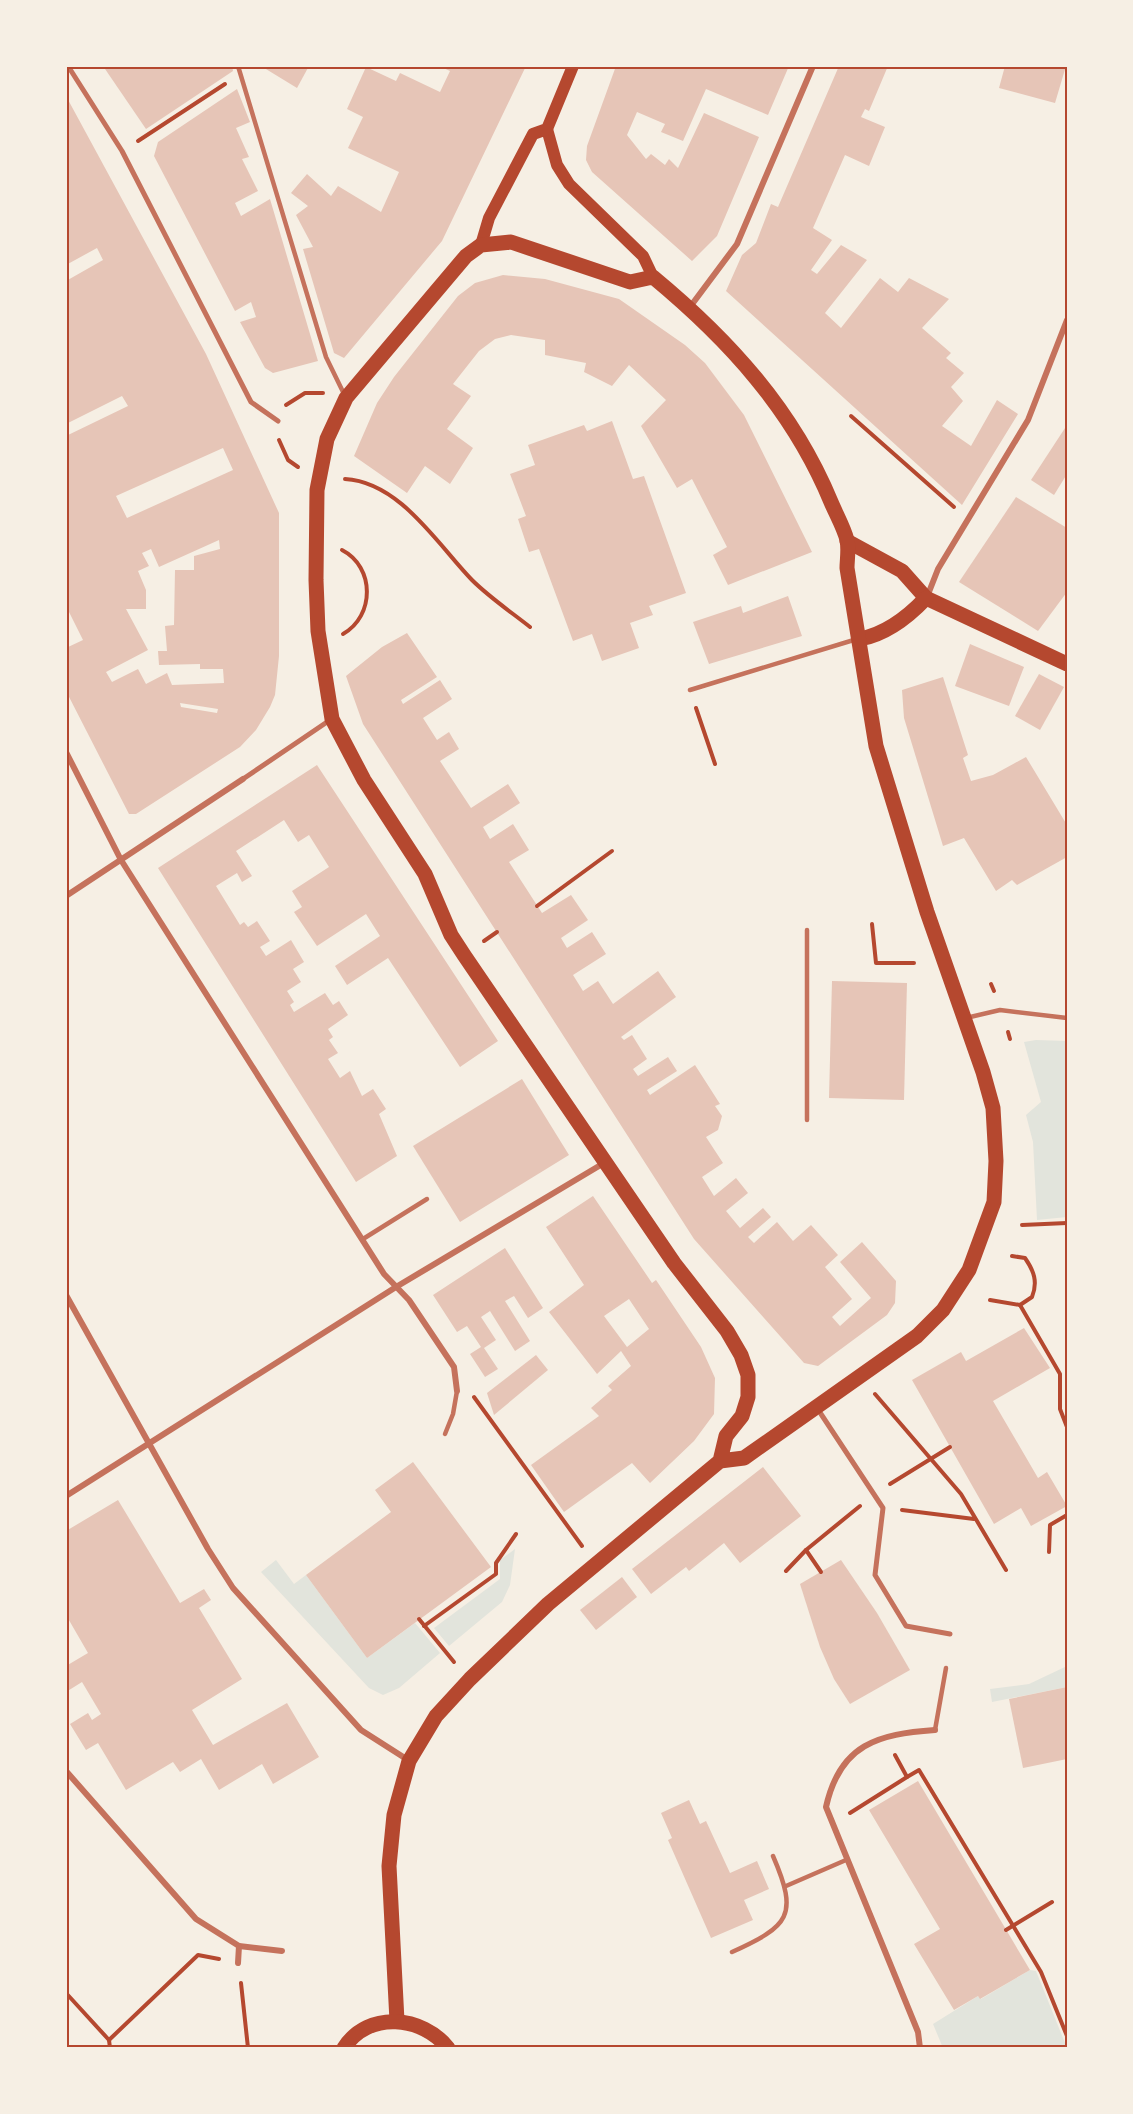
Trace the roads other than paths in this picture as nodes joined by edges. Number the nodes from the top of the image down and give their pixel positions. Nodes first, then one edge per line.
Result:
1 (68, 66) edge
2 (238, 66) edge
3 (573, 66) edge
4 (813, 66) edge
5 (547, 129) junction
6 (481, 245) junction
7 (653, 277) junction
8 (690, 308) junction
9 (1067, 320) edge
10 (346, 398) junction
11 (278, 421) dead end
12 (847, 541) junction
13 (926, 598) junction
14 (860, 639) junction
15 (1067, 664) edge
16 (690, 690) dead end
17 (332, 719) junction
18 (66, 753) edge
19 (243, 778) joint
20 (121, 860) junction
21 (66, 896) edge
22 (807, 930) dead end
23 (964, 1018) junction
24 (1067, 1018) edge
25 (807, 1120) dead end
26 (605, 1162) junction
27 (427, 1199) dead end
28 (363, 1239) junction
29 (396, 1287) junction
30 (66, 1295) edge
31 (456, 1391) joint
32 (821, 1414) dead end
33 (445, 1434) dead end
34 (149, 1442) junction
35 (720, 1461) junction
36 (66, 1496) edge
37 (950, 1634) dead end
38 (945, 1668) dead end
39 (935, 1730) joint
40 (410, 1761) junction
41 (66, 1771) edge
42 (773, 1856) dead end
43 (846, 1860) junction
44 (786, 1886) junction
45 (239, 1946) junction
46 (282, 1951) dead end
47 (732, 1952) dead end
48 (238, 1963) road end
49 (397, 2021) junction
50 (344, 2048) edge
51 (448, 2048) edge
52 (920, 2048) edge

1 - 11 street
2 - 10 lane
3 - 5 main road
4 - 8 street
5 - 6 main road
5 - 7 main road
6 - 7 main road
6 - 10 main road
7 - 8 main road
8 - 12 main road
9 - 13 street
10 - 17 main road
12 - 13 main road
12 - 14 main road
13 - 14 main road
13 - 15 main road
14 - 16 lane
14 - 23 main road
17 - 19 street
17 - 26 main road
18 - 20 street
19 - 20 street
20 - 21 street
20 - 28 street
22 - 25 lane
23 - 24 lane
23 - 35 main road
26 - 29 street
26 - 35 main road
27 - 28 lane
28 - 29 street
29 - 31 street
29 - 34 street
30 - 34 street
31 - 33 lane
32 - 37 street
34 - 36 street
34 - 40 street
35 - 40 main road
38 - 39 lane
39 - 43 street
40 - 49 main road
41 - 45 street
42 - 44 lane
43 - 44 lane
43 - 52 street
44 - 47 lane
45 - 46 street
45 - 48 street
49 - 50 main road
49 - 51 main road

